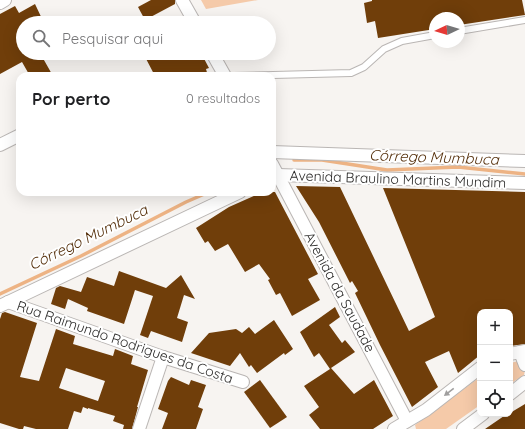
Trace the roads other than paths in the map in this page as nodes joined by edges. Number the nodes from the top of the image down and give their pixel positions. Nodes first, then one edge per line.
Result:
1 (6, 0) edge
2 (182, 0) edge
3 (0, 3) edge
4 (191, 16) edge
5 (525, 20) edge
6 (465, 30) edge
7 (429, 36) edge
8 (216, 60) edge
9 (223, 72) edge
10 (276, 75) edge
11 (16, 137) edge
12 (0, 145) edge
13 (276, 152) edge
14 (525, 161) edge
15 (276, 172) edge
16 (276, 174) edge
17 (525, 183) edge
18 (232, 196) edge
19 (4, 304) edge
20 (518, 352) edge
21 (162, 357) junction
22 (525, 365) edge
23 (477, 370) edge
24 (243, 382) dead end
25 (525, 382) edge
26 (513, 392) edge
27 (479, 417) edge
28 (407, 421) junction
29 (139, 429) edge
30 (394, 429) edge
31 (463, 429) edge

1 - 3 street
2 - 4 street
5 - 6 lane
7 - 10 lane
8 - 9 street
11 - 12 street
13 - 14 street
15 - 17 street, Avenida Braulino Martins Mundim
16 - 28 street, Avenida da Saudade
18 - 19 street
19 - 21 street, Rua Raimundo Rodrigues da Costa
20 - 22 street
21 - 24 street, Rua Raimundo Rodrigues da Costa
21 - 29 street
23 -> 28 street
25 - 26 street
27 - 31 street
28 - 30 street

